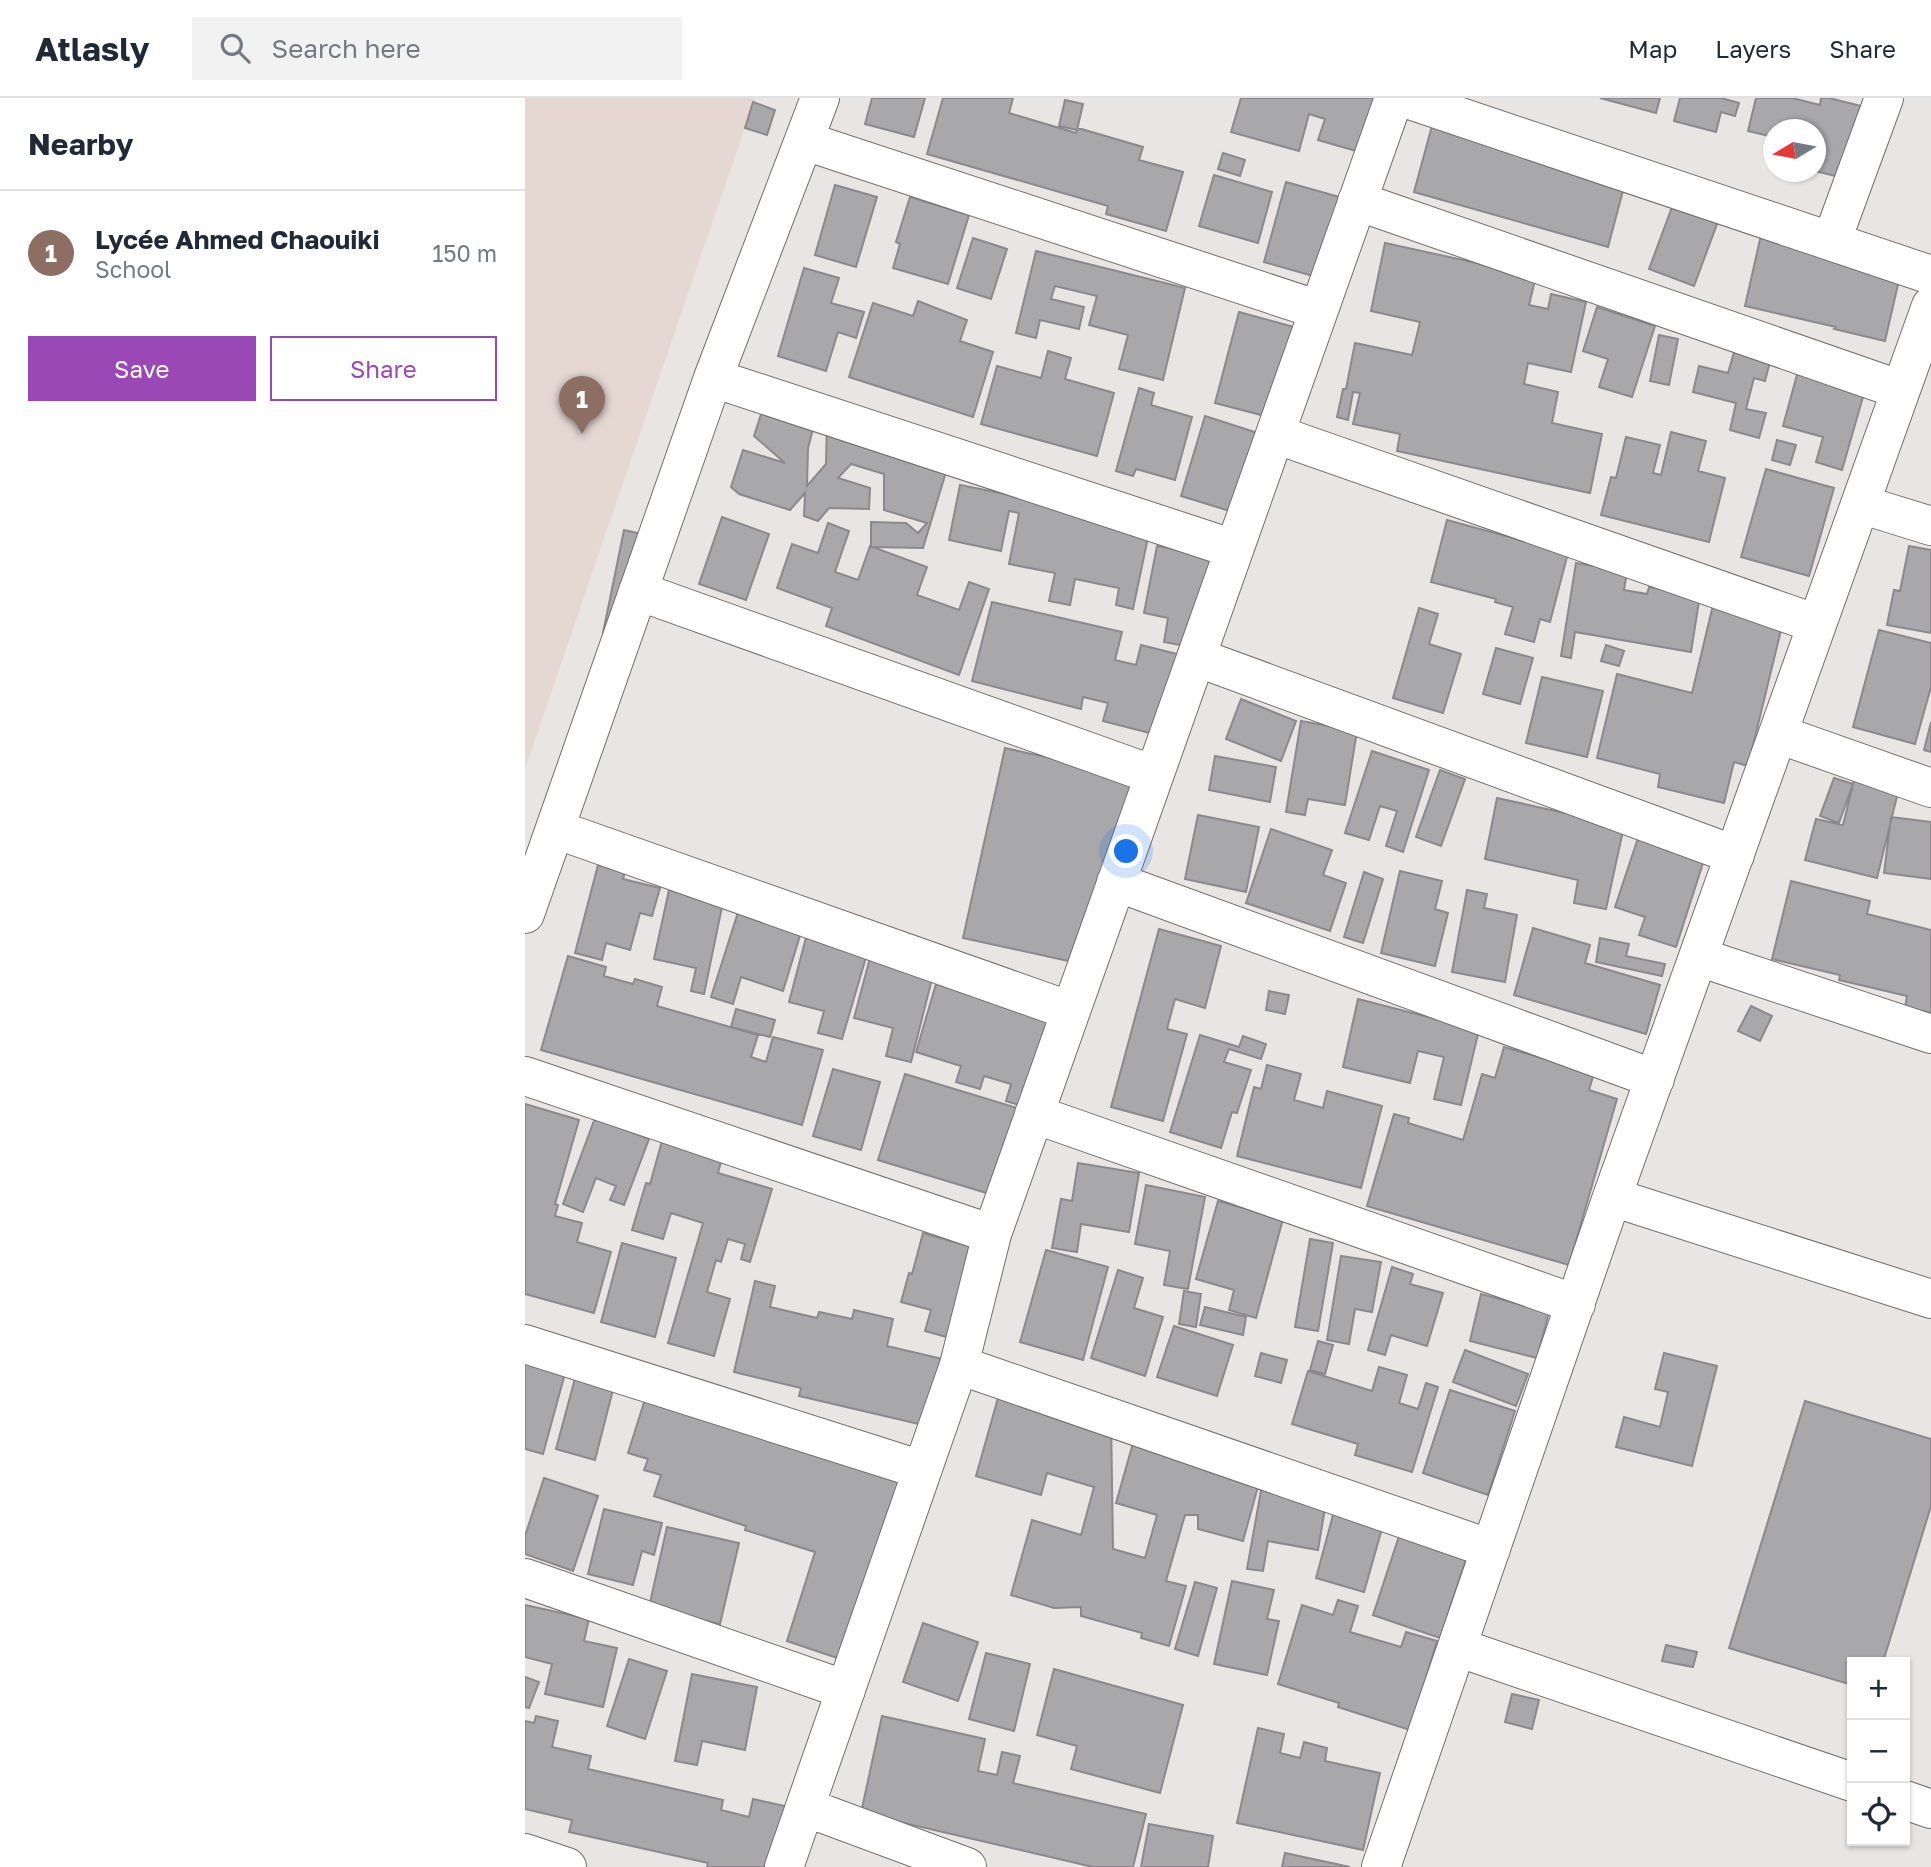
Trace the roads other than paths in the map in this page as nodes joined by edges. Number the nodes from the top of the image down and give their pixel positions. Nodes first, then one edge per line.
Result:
1 (820, 98) edge
2 (1394, 98) edge
3 (1404, 98) edge
4 (1884, 98) edge
5 (805, 141) junction
6 (1357, 201) junction
7 (1832, 240) junction
8 (1931, 275) edge
9 (1931, 306) edge
10 (1318, 310) junction
11 (713, 378) junction
12 (1901, 390) junction
13 (1275, 434) junction
14 (1860, 504) junction
15 (1931, 526) edge
16 (1234, 549) junction
17 (638, 592) junction
18 (1817, 624) junction
19 (1196, 657) junction
20 (1778, 734) junction
21 (1154, 775) junction
22 (1931, 788) edge
23 (555, 829) junction
24 (1735, 855) junction
25 (1117, 882) junction
26 (525, 914) edge
27 (1699, 957) junction
28 (1071, 1012) junction
29 (1931, 1034) edge
30 (525, 1076) edge
31 (1655, 1079) junction
32 (1034, 1114) junction
33 (1612, 1197) junction
34 (992, 1234) junction
35 (1931, 1299) edge
36 (1576, 1304) junction
37 (525, 1344) edge
38 (959, 1365) junction
39 (922, 1470) junction
40 (1491, 1549) junction
41 (525, 1578) edge
42 (1457, 1647) junction
43 (846, 1690) junction
44 (1847, 1780) edge
45 (1910, 1802) edge
46 (805, 1807) junction
47 (1931, 1809) edge
48 (525, 1853) edge
49 (567, 1867) edge
50 (784, 1867) edge
51 (967, 1867) edge
52 (1381, 1867) edge

1 - 5 street
2 - 6 street
3 - 7 street
4 - 7 street
5 - 10 street
5 - 11 street
6 - 10 street
6 - 12 street
7 - 8 street
9 - 12 street
10 - 13 street
11 - 16 street
11 - 17 street
12 - 14 street
13 - 16 street
13 - 18 street
14 - 15 street
14 - 18 street
16 - 19 street
17 - 21 street
17 - 23 street
18 - 20 street
19 - 21 street
19 - 24 street
20 - 22 street
20 - 24 street
21 - 25 street
23 - 26 street
23 - 28 street
24 - 27 street
25 - 28 street
25 - 31 street
27 - 29 street
27 - 31 street
28 - 32 street
30 - 34 street
31 - 33 street
32 - 34 street
32 - 36 street
33 - 35 street
33 - 36 street
34 - 38 street
36 - 40 street
37 - 39 street
38 - 39 street
38 - 40 street
39 - 43 street
40 - 42 street
41 - 43 street
42 - 44 street
42 - 52 street
43 - 46 street
45 - 47 street
46 - 50 street
46 - 51 street
48 - 49 street

